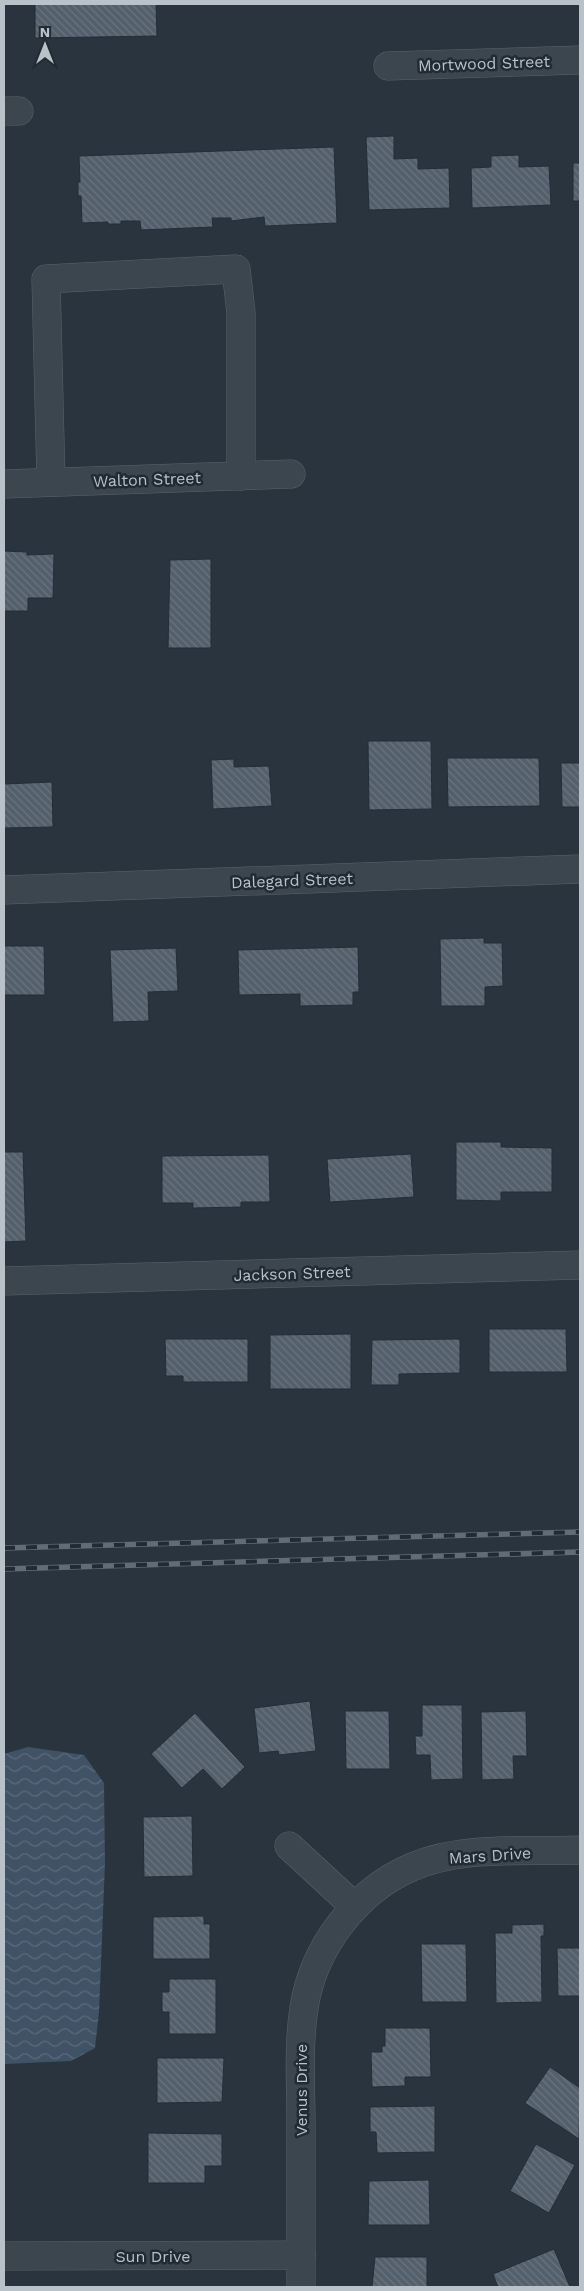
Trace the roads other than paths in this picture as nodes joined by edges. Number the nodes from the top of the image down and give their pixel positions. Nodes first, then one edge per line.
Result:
1 (580, 60) edge
2 (388, 66) dead end
3 (291, 474) dead end
4 (241, 476) junction
5 (51, 482) junction
6 (4, 484) edge
7 (580, 869) edge
8 (4, 890) edge
9 (580, 1265) edge
10 (4, 1282) edge
11 (289, 1846) dead end
12 (580, 1850) edge
13 (355, 1907) junction
14 (301, 2255) junction
15 (4, 2256) edge
16 (301, 2287) edge

1 - 2 street, Mortwood Street
3 - 4 street, Walton Street
4 - 5 street, Walton Street
4 - 5 street
5 - 6 street, Walton Street
7 - 8 street, Dalegard Street
9 - 10 street, Jackson Street
11 - 13 street
12 - 13 street, Mars Drive
13 - 14 street, Venus Drive
14 - 15 street, Sun Drive
14 - 16 street, Venus Drive

